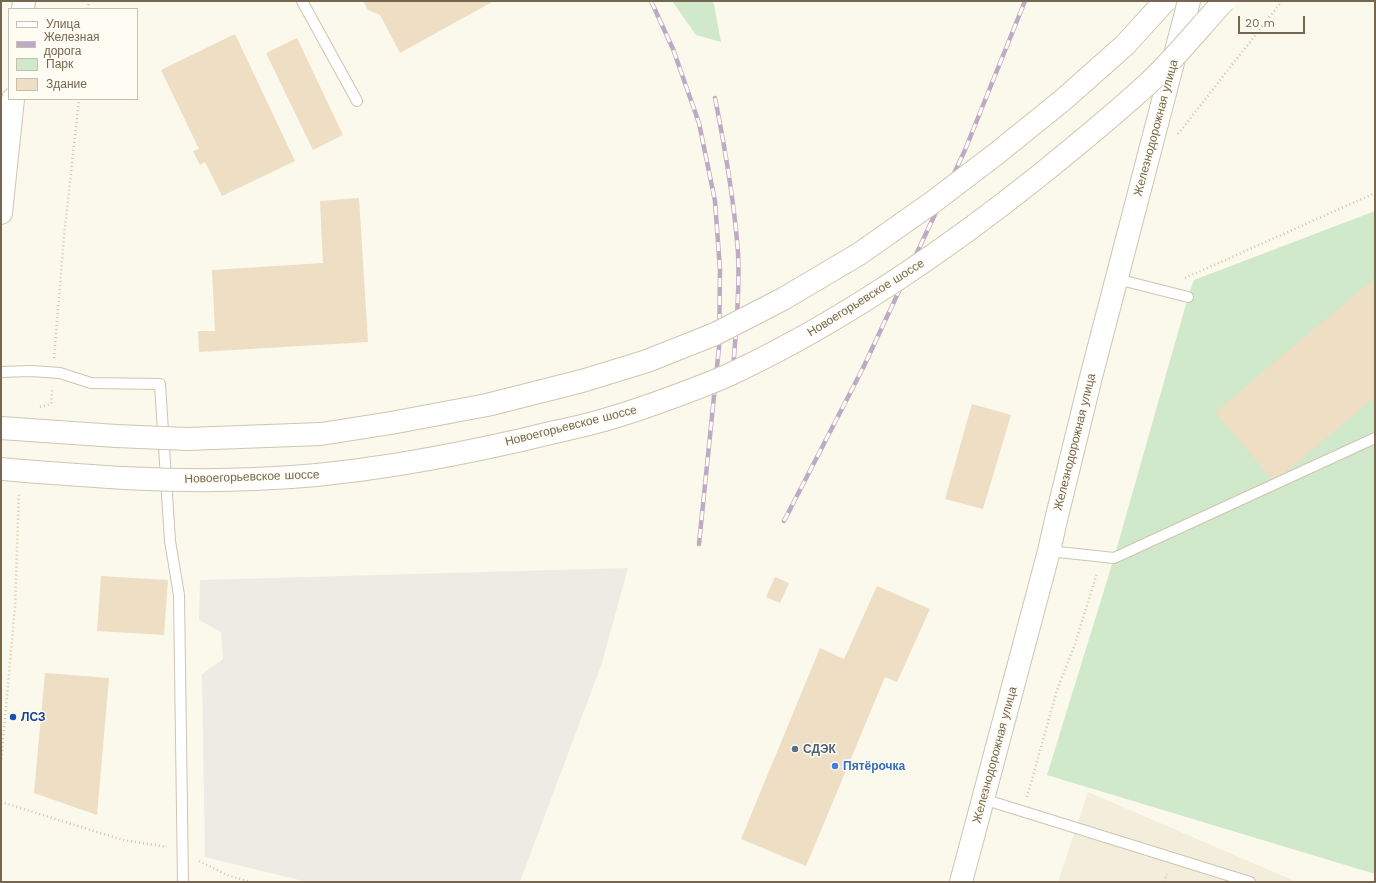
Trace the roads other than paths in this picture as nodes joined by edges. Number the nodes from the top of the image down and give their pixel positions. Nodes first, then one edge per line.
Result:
1 (302, 1) edge
2 (1165, 1) edge
3 (1189, 1) edge
4 (1224, 1) edge
5 (13, 100) edge
6 (357, 101) dead end
7 (1, 213) edge
8 (1117, 279) junction
9 (1188, 297) dead end
10 (1, 372) edge
11 (1, 428) edge
12 (1375, 438) edge
13 (1, 469) edge
14 (1050, 551) junction
15 (983, 799) junction
16 (182, 882) edge
17 (961, 882) edge
18 (1250, 882) edge

1 - 6 lane
2 - 11 main road, bridge
3 - 8 main road, Железнодорожная улица
4 - 13 main road, Новоегорьевское шоссе, bridge
5 - 7 main road
8 - 9 lane
8 - 14 main road, Железнодорожная улица
10 - 16 lane
12 - 14 lane
14 - 15 main road, Железнодорожная улица
15 - 17 main road, Железнодорожная улица
15 - 18 lane

